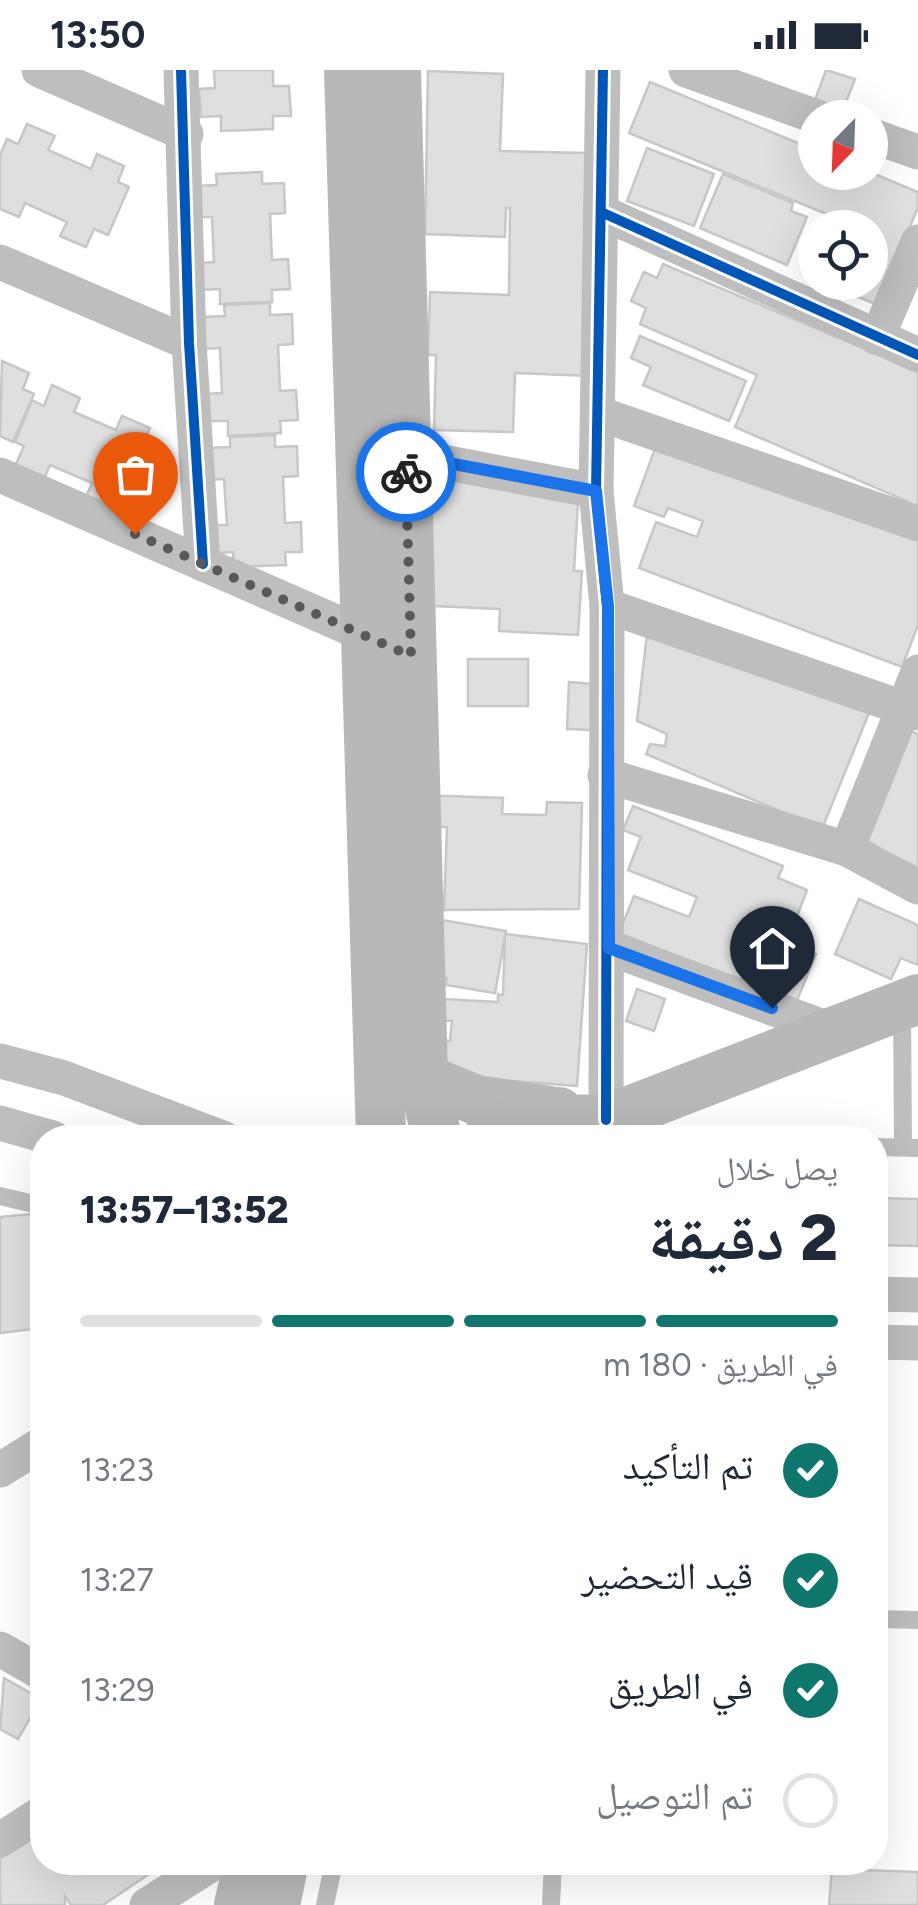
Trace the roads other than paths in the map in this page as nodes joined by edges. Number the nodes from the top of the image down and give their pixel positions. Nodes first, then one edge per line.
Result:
1 (39, 70) edge
2 (182, 70) edge
3 (349, 70) edge
4 (396, 70) edge
5 (604, 70) edge
6 (686, 70) edge
7 (798, 110) edge
8 (186, 134) junction
9 (888, 141) edge
10 (918, 152) edge
11 (602, 212) junction
12 (918, 242) edge
13 (0, 262) edge
14 (878, 338) junction
15 (190, 344) junction
16 (918, 355) edge
17 (600, 414) junction
18 (406, 455) junction
19 (0, 474) edge
20 (596, 491) junction
21 (918, 524) edge
22 (203, 564) junction
23 (608, 606) junction
24 (389, 646) junction
25 (918, 672) edge
26 (911, 710) edge
27 (605, 775) junction
28 (847, 849) junction
29 (918, 886) edge
30 (609, 948) junction
31 (913, 1002) edge
32 (837, 1032) junction
33 (0, 1061) edge
34 (423, 1078) junction
35 (566, 1122) edge
36 (0, 1123) edge
37 (189, 1125) edge
38 (381, 1125) edge
39 (434, 1125) edge
40 (509, 1125) edge
41 (30, 1131) edge
42 (910, 1148) edge
43 (0, 1196) edge
44 (30, 1203) edge
45 (888, 1294) edge
46 (918, 1295) edge
47 (888, 1343) edge
48 (918, 1344) edge
49 (30, 1451) edge
50 (0, 1470) edge
51 (888, 1619) edge
52 (918, 1620) edge
53 (0, 1649) edge
54 (30, 1665) edge
55 (30, 1821) edge
56 (0, 1840) edge
57 (194, 1875) edge
58 (245, 1875) edge
59 (281, 1875) edge
60 (331, 1875) edge
61 (552, 1875) edge
62 (147, 1905) edge
63 (239, 1905) edge
64 (275, 1905) edge
65 (325, 1905) edge
66 (551, 1905) edge

1 - 8 street
2 - 8 street
3 - 24 main road
4 - 18 main road
5 - 11 street
6 - 7 street
8 - 15 street
9 - 10 street
11 - 14 street
11 - 17 street
12 - 14 street
13 - 15 street
14 - 16 street
15 - 22 street
17 - 20 street
17 - 21 street
18 - 20 street
18 - 24 main road
19 - 22 street
20 - 23 street
22 - 24 street
23 - 26 street
23 - 27 street
24 - 34 main road
24 - 38 main road
25 - 26 street
26 - 28 street
27 - 28 street
27 - 30 street
28 - 29 street
30 - 32 street
30 - 35 street
31 - 32 main road
31 - 42 lane
32 - 35 main road
33 - 37 street
34 - 35 main road
34 - 39 main road
35 - 40 main road
36 - 41 street
43 - 44 lane
45 - 46 street
47 - 48 street
49 - 50 street
51 - 52 lane
53 - 54 street
55 - 56 street
57 - 62 street
58 - 63 main road
59 - 64 main road
60 - 65 lane
61 - 66 lane

